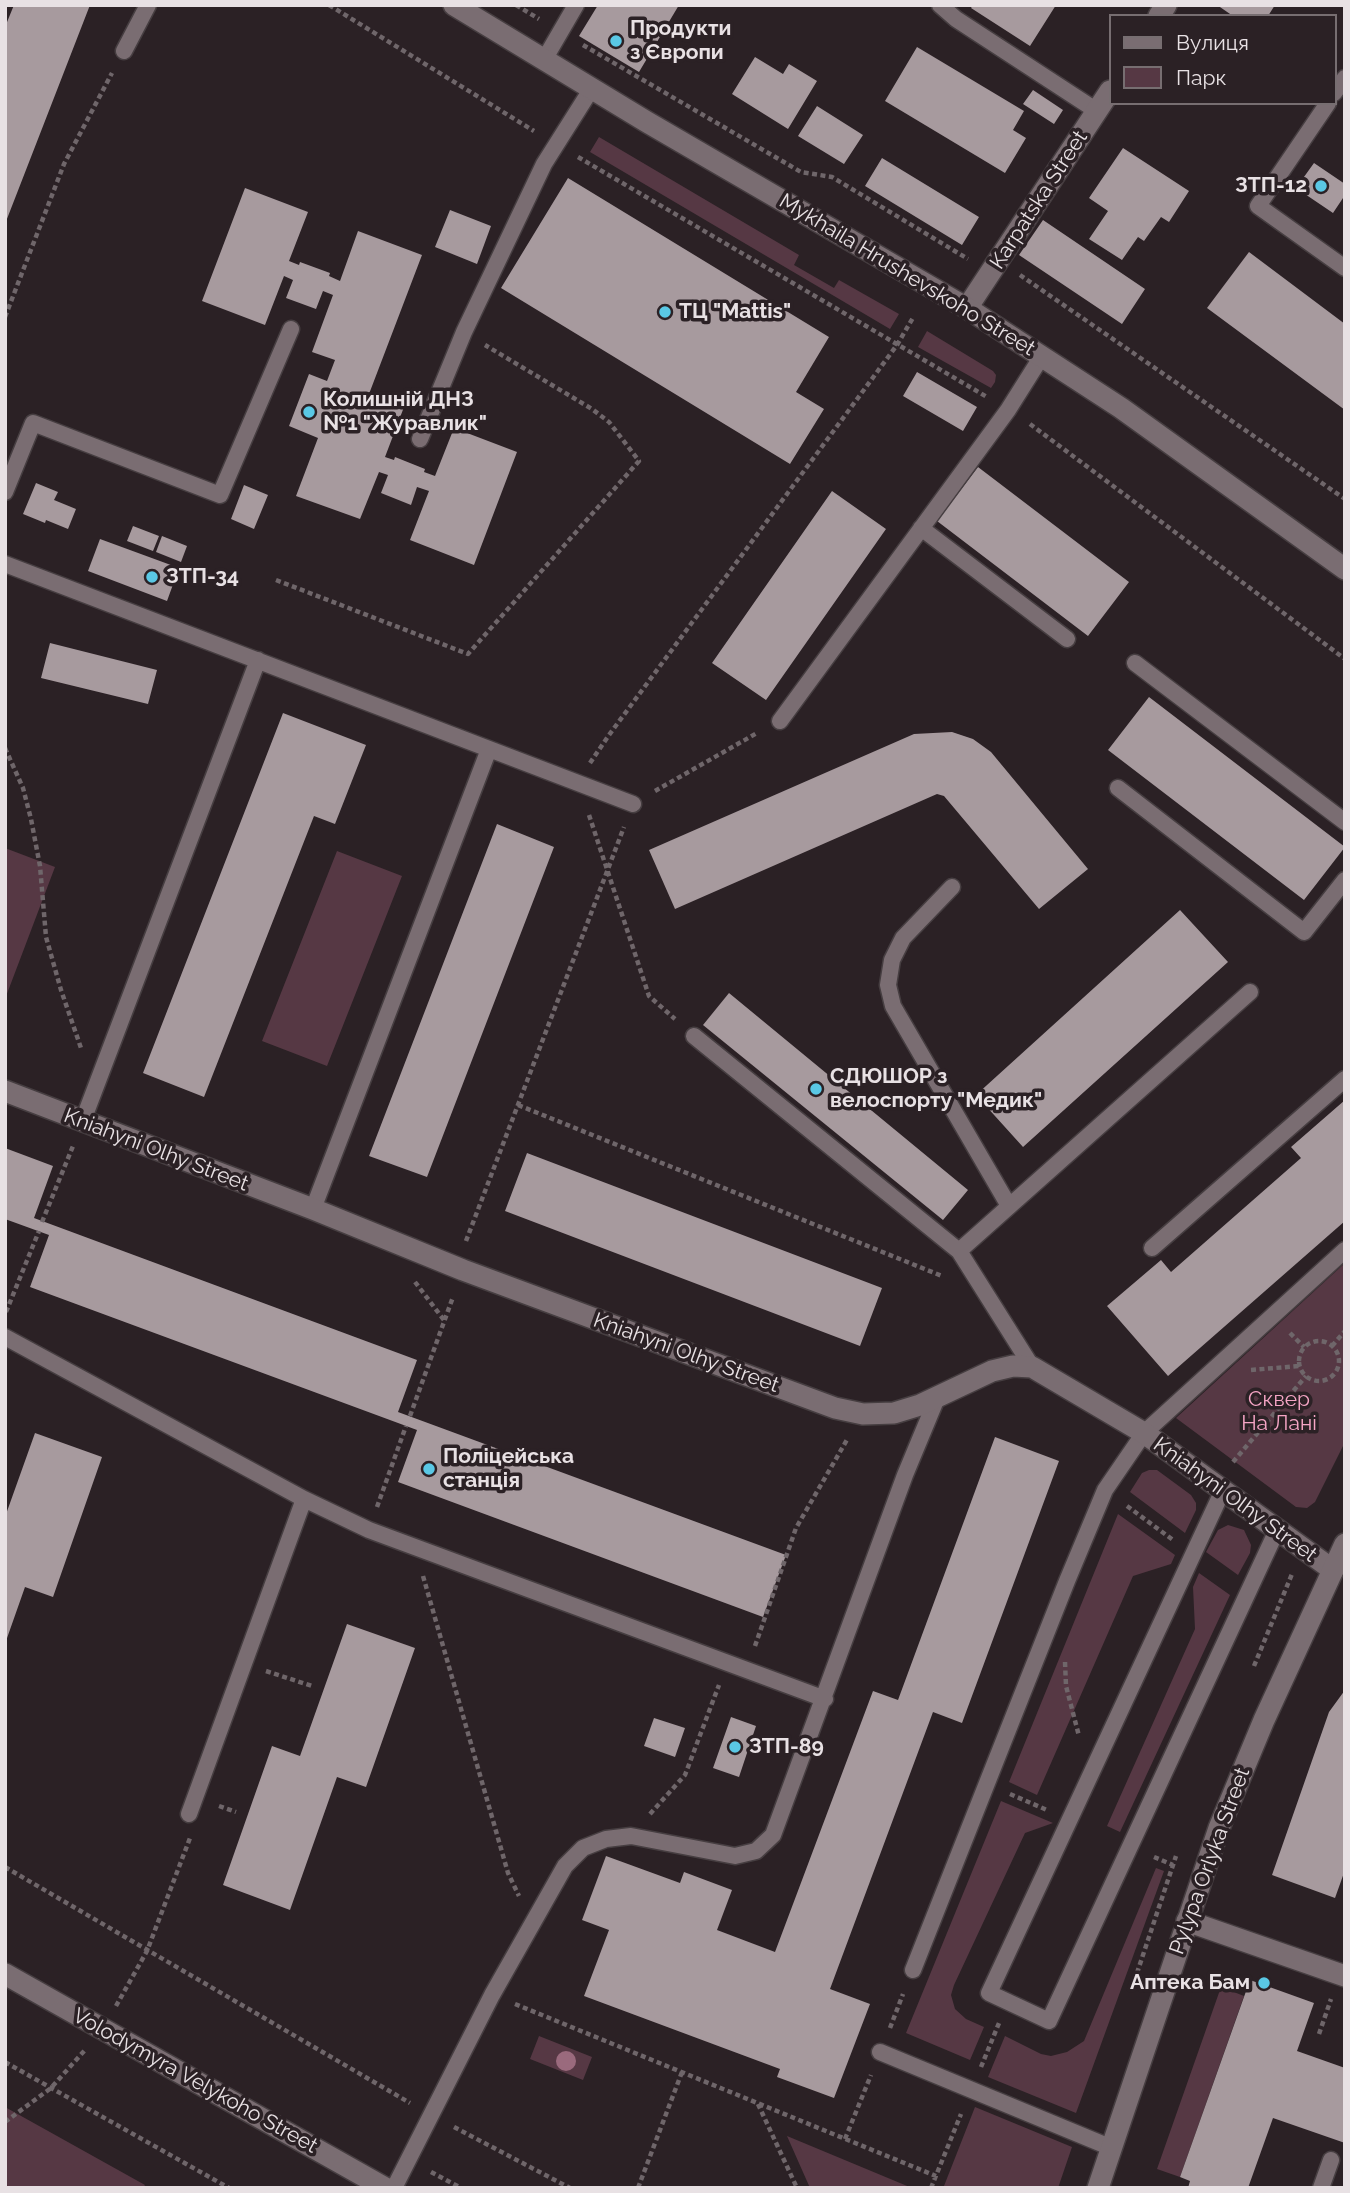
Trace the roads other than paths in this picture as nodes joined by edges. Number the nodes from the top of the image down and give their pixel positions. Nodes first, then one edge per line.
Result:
1 (148, 5) edge
2 (454, 5) edge
3 (576, 5) edge
4 (940, 5) edge
5 (124, 51) road end
6 (544, 60) junction
7 (592, 88) junction
8 (1108, 94) edge
9 (1327, 105) edge
10 (1097, 111) junction
11 (1342, 261) edge
12 (967, 308) junction
13 (291, 329) dead end
14 (1042, 356) junction
15 (420, 439) dead end
16 (5, 492) edge
17 (921, 528) junction
18 (5, 564) edge
19 (1345, 569) edge
20 (1067, 639) dead end
21 (258, 660) junction
22 (1135, 663) dead end
23 (779, 721) road end
24 (489, 749) junction
25 (1118, 788) dead end
26 (633, 804) road end
27 (1345, 822) edge
28 (1345, 880) edge
29 (952, 887) dead end
30 (1250, 992) dead end
31 (694, 1036) road end
32 (1345, 1079) edge
33 (5, 1091) edge
34 (82, 1122) junction
35 (1009, 1206) junction
36 (313, 1209) junction
37 (1152, 1248) dead end
38 (1345, 1250) edge
39 (959, 1251) junction
40 (5, 1337) edge
41 (1032, 1367) junction
42 (937, 1398) junction
43 (1144, 1433) junction
44 (1218, 1487) junction
45 (304, 1499) junction
46 (1277, 1530) junction
47 (1345, 1544) edge
48 (1333, 1570) junction
49 (825, 1699) junction
50 (190, 1814) dead end
51 (1187, 1921) junction
52 (913, 1970) dead end
53 (5, 1974) edge
54 (1342, 1975) edge
55 (880, 2052) dead end
56 (1112, 2148) junction
57 (1331, 2161) dead end
58 (385, 2188) edge
59 (394, 2188) edge
60 (1098, 2188) edge
61 (1321, 2188) edge

1 - 5 lane
2 - 6 street, Mykhaila Hrushevskoho Street
3 - 6 lane
4 - 10 lane
6 - 7 street, Mykhaila Hrushevskoho Street
7 - 12 street, Mykhaila Hrushevskoho Street
7 - 15 lane
8 - 10 street, Karpatska Street
9 - 11 lane
10 - 12 street, Karpatska Street
12 - 14 street, Mykhaila Hrushevskoho Street
13 - 16 lane
14 - 17 lane
14 - 19 street, Mykhaila Hrushevskoho Street
17 - 20 lane
17 - 23 lane
18 - 21 lane
21 - 24 lane
21 - 34 lane
22 - 27 lane
24 - 26 lane
24 - 36 lane
25 - 28 lane
29 - 35 lane
30 - 35 lane
31 - 39 lane
32 - 37 lane
33 - 34 street, Kniahyni Olhy Street
34 - 36 street, Kniahyni Olhy Street
35 - 39 lane
36 - 42 street, Kniahyni Olhy Street
38 - 43 lane
39 - 41 lane
40 - 45 lane
41 - 42 street, Kniahyni Olhy Street
41 - 43 street, Kniahyni Olhy Street
42 - 49 lane
43 - 44 street, Kniahyni Olhy Street
43 - 52 lane
44 - 46 street, Kniahyni Olhy Street
44 - 46 lane
45 - 49 lane
45 - 50 lane
46 - 48 street, Kniahyni Olhy Street
47 - 48 street, Pylypa Orlyka Street
48 - 51 street, Pylypa Orlyka Street
49 - 59 lane
51 - 54 street
51 - 56 street, Pylypa Orlyka Street
53 - 58 street, Volodymyra Velykoho Street
55 - 56 lane
56 - 60 street, Pylypa Orlyka Street
57 - 61 lane

